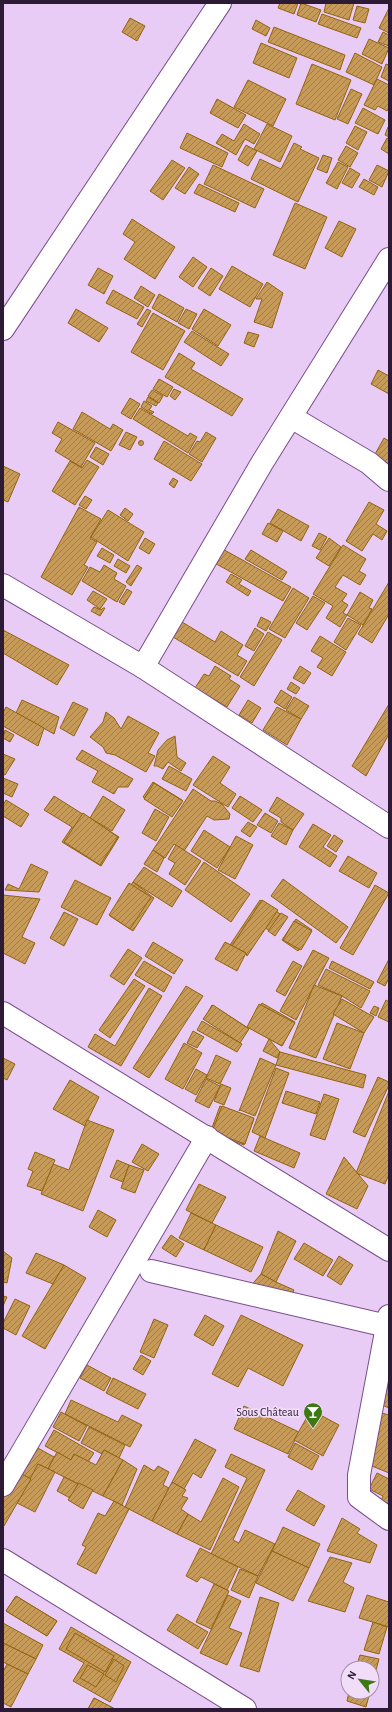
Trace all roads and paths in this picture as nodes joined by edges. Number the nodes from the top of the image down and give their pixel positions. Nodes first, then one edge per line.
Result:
1 (220, 3) edge
2 (389, 259) edge
3 (3, 329) edge
4 (291, 417) junction
5 (389, 480) edge
6 (3, 585) edge
7 (143, 667) junction
8 (389, 827) edge
9 (3, 1013) edge
10 (207, 1137) junction
11 (389, 1250) edge
12 (151, 1271) dead end
13 (388, 1321) edge
14 (3, 1485) edge
15 (389, 1519) edge
16 (3, 1560) edge
17 (245, 1709) edge

1 - 3 street
2 - 4 street
4 - 5 street
4 - 7 street
6 - 7 street
7 - 8 street
9 - 10 street
10 - 11 street
10 - 14 street
12 - 13 street
13 - 15 street
16 - 17 street

